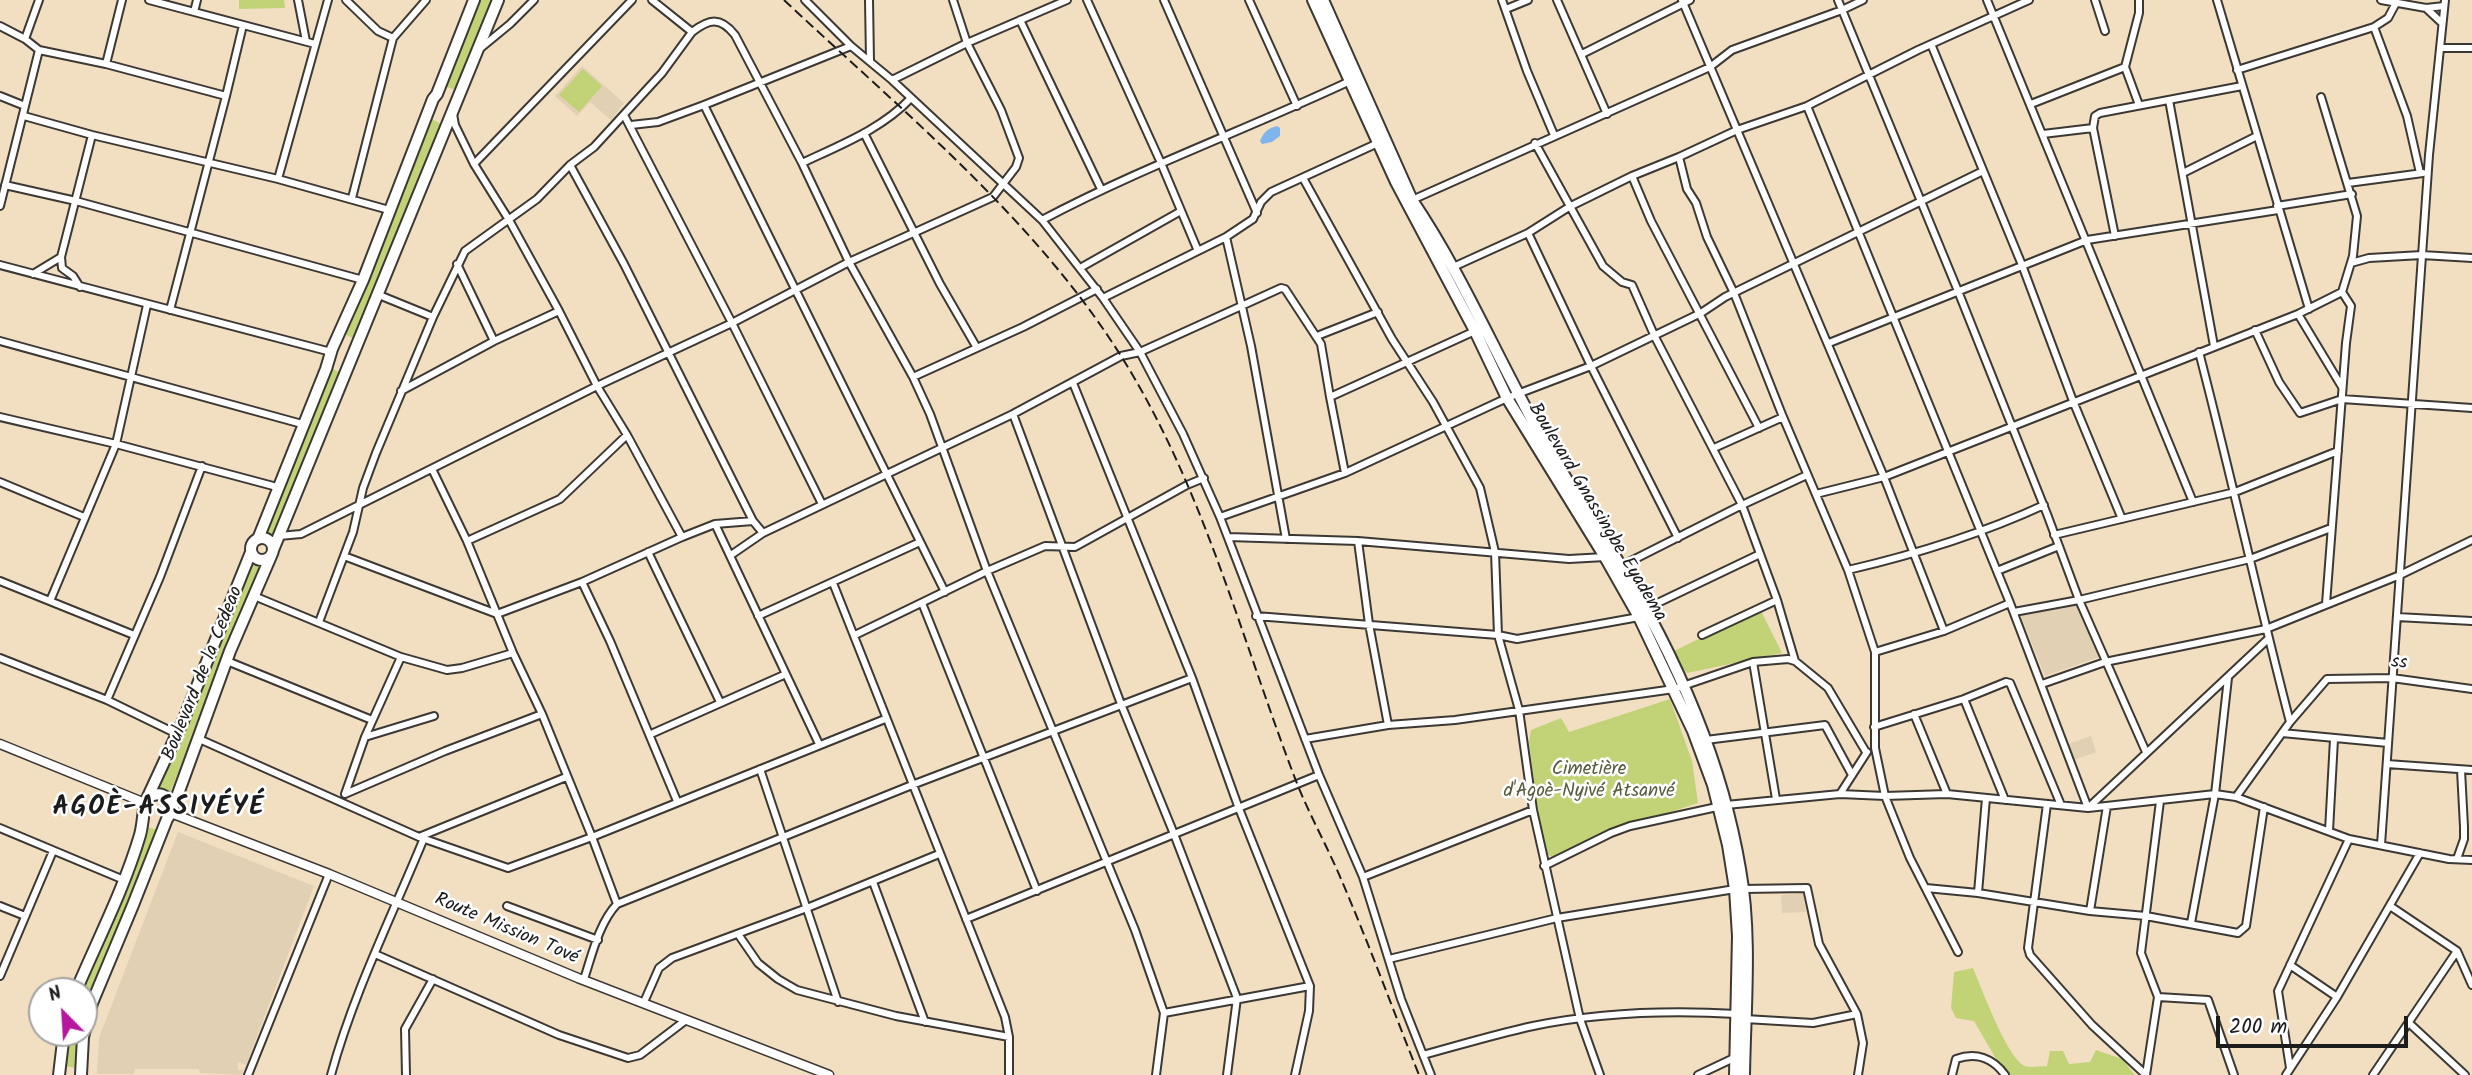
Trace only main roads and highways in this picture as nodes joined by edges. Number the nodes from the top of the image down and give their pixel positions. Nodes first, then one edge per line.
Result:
1 (474, 0) edge
2 (498, 0) edge
3 (1313, 0) edge
4 (1324, 0) edge
5 (1354, 79) junction
6 (437, 94) junction
7 (432, 106) junction
8 (454, 108) junction
9 (1447, 270) junction
10 (332, 351) junction
11 (353, 357) junction
12 (258, 539) junction
13 (251, 552) junction
14 (272, 553) junction
15 (1617, 569) junction
16 (1678, 687) junction
17 (146, 805) junction
18 (1722, 806) junction
19 (170, 813) junction
20 (82, 977) edge
21 (1741, 1017) junction
22 (63, 1047) edge
23 (62, 1075) edge
24 (75, 1075) edge
25 (81, 1075) edge
26 (1735, 1075) edge
27 (1744, 1075) edge

1 - 6 main road, Boulevard de la Cedeao
2 - 8 main road, Boulevard de la Cedeao
3 - 5 main road, Boulevard Gnassingbe Eyadema
4 - 5 main road, Boulevard Gnassingbe Eyadema
5 - 9 main road, Boulevard Gnassingbe Eyadema
5 - 9 main road, Boulevard Gnassingbe Eyadema
6 - 7 main road, Boulevard de la Cedeao
6 - 8 main road
7 - 8 main road
7 - 10 main road, Boulevard de la Cedeao
8 - 11 main road, Boulevard de la Cedeao
9 - 15 main road, Boulevard Gnassingbe Eyadema
9 - 15 main road, Boulevard Gnassingbe Eyadema
10 - 11 main road
10 - 11 main road
10 - 12 main road, Boulevard de la Cedeao
11 - 14 main road, Boulevard de la Cedeao
12 - 13 main road, Boulevard de la Cedeao
12 - 14 main road
13 - 14 main road
13 - 17 main road, Boulevard de la Cedeao
14 - 19 main road, Boulevard de la Cedeao
15 - 16 main road, Boulevard Gnassingbe Eyadema
16 - 18 main road, Boulevard Gnassingbe Eyadema
16 - 18 main road, Boulevard Gnassingbe Eyadema
17 - 19 main road
17 - 19 main road
17 - 20 main road
18 - 21 main road, Boulevard Gnassingbe Eyadema
19 - 25 main road
21 - 26 main road, Boulevard Gnassingbe Eyadema
21 - 27 main road, Boulevard Gnassingbe Eyadema
22 - 23 main road
23 - 24 main road

